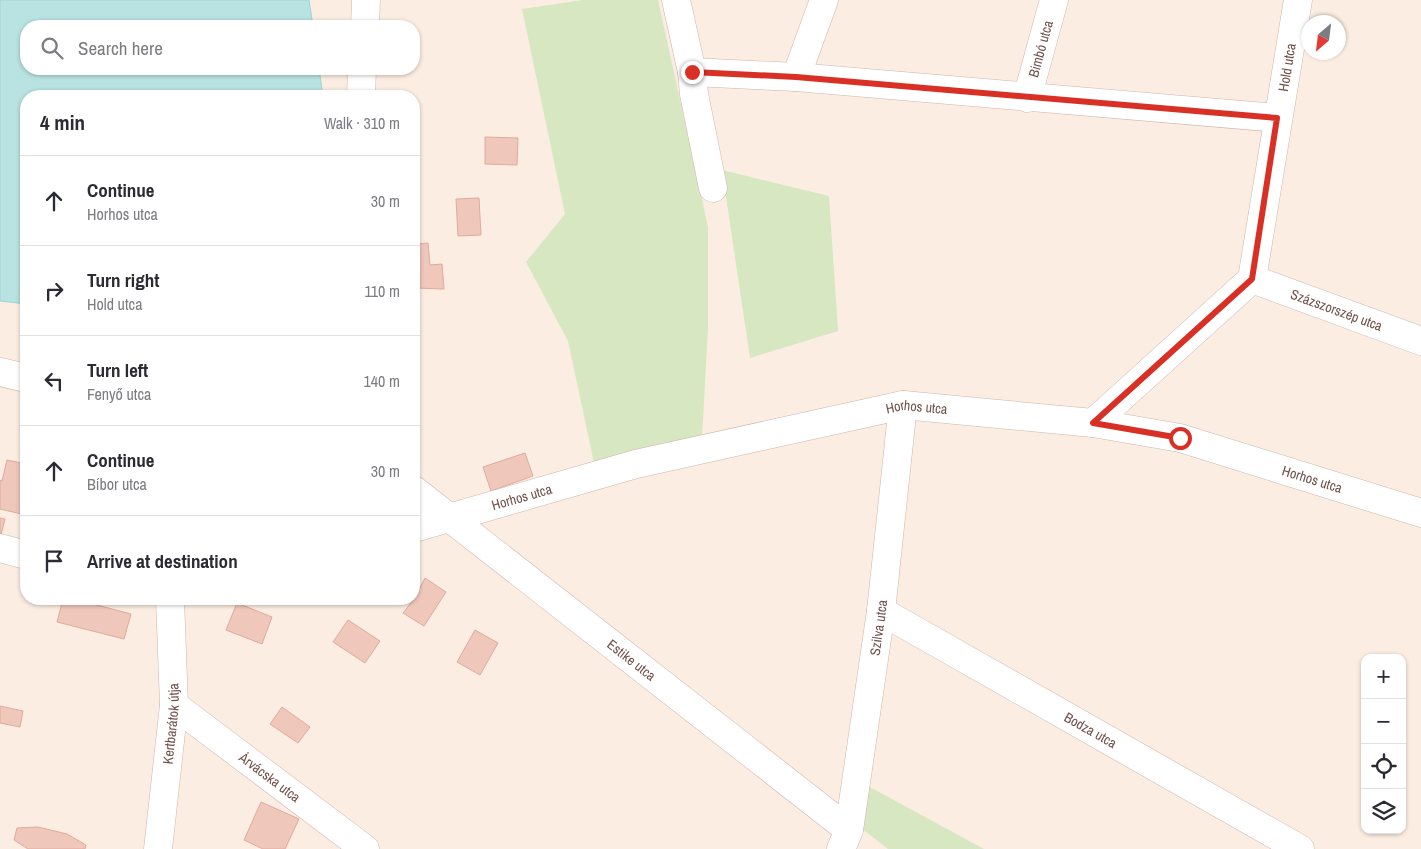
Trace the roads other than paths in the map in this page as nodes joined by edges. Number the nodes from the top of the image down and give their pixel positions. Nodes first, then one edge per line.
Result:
1 (366, 0) edge
2 (676, 0) edge
3 (824, 0) edge
4 (1054, 0) edge
5 (1298, 0) edge
6 (365, 20) edge
7 (692, 72) junction
8 (362, 75) edge
9 (796, 77) junction
10 (361, 90) edge
11 (1027, 98) junction
12 (1277, 118) junction
13 (713, 188) dead end
14 (1252, 279) junction
15 (1421, 341) edge
16 (0, 372) edge
17 (20, 377) edge
18 (903, 405) junction
19 (1093, 423) junction
20 (420, 495) edge
21 (1421, 513) edge
22 (449, 518) junction
23 (420, 526) edge
24 (174, 605) edge
25 (881, 611) junction
26 (174, 705) junction
27 (845, 840) edge
28 (158, 849) edge
29 (365, 849) edge
30 (1300, 849) edge

1 - 6 street
2 - 7 street
3 - 9 street
4 - 11 street, Bimbó utca
5 - 12 street, Hold utca
7 - 9 street
7 - 13 street
8 - 10 street
9 - 11 street
11 - 12 street
12 - 14 street, Hold utca
14 - 15 street, Százszorszép utca
14 - 19 street
16 - 17 street
18 - 19 street, Horhos utca
18 - 22 street, Horhos utca
18 - 25 street, Szilva utca
19 - 21 street, Horhos utca
20 - 22 street, Estike utca
22 - 23 street, Horhos utca
22 - 27 street, Estike utca
24 - 26 street, Kertbarátok útja
25 - 27 street, Szilva utca
25 - 30 street, Bodza utca
26 - 28 street, Kertbarátok útja
26 - 29 street, Árvácska utca

